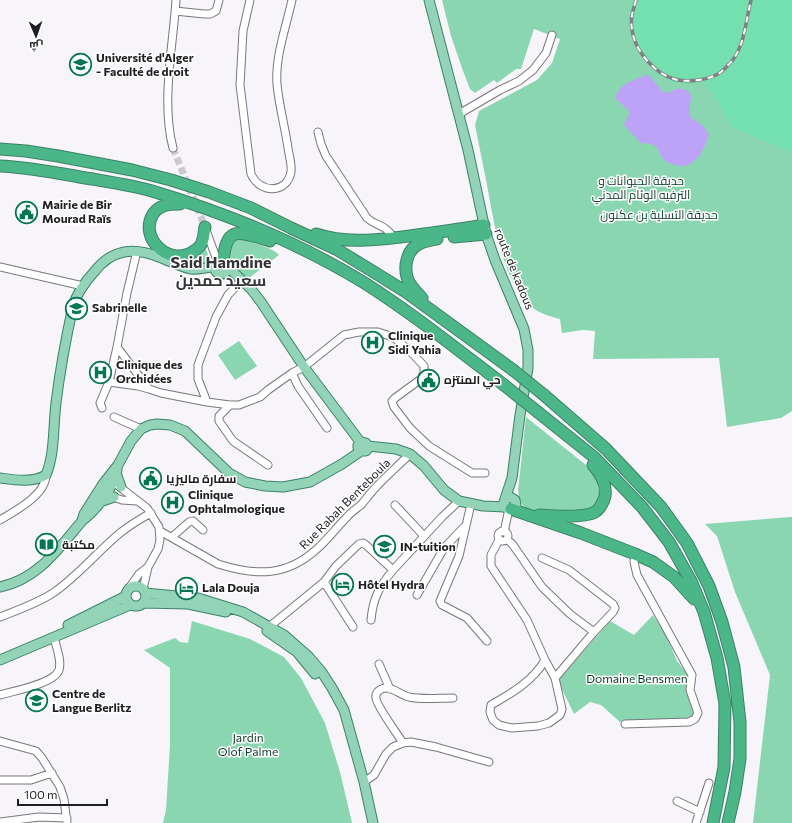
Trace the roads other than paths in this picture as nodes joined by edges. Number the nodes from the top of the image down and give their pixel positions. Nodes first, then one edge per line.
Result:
1 (176, 0) edge
2 (219, 0) edge
3 (250, 0) edge
4 (292, 0) edge
5 (429, 0) edge
6 (175, 11) junction
7 (552, 35) dead end
8 (458, 114) junction
9 (318, 132) dead end
10 (173, 148) tunnel mouth
11 (0, 149) edge
12 (0, 166) edge
13 (193, 205) junction
14 (273, 219) junction
15 (205, 227) joint
16 (485, 230) junction
17 (394, 238) junction
18 (292, 244) junction
19 (137, 251) junction
20 (0, 267) edge
21 (221, 268) junction
22 (241, 281) junction
23 (83, 286) junction
24 (463, 334) junction
25 (117, 347) junction
26 (304, 367) junction
27 (292, 373) junction
28 (109, 382) junction
29 (149, 389) junction
30 (207, 402) junction
31 (230, 405) junction
32 (102, 408) dead end
33 (539, 413) junction
34 (114, 417) dead end
35 (327, 428) dead end
36 (141, 429) junction
37 (363, 447) junction
38 (410, 454) junction
39 (268, 465) dead end
40 (485, 473) dead end
41 (46, 476) junction
42 (115, 477) junction
43 (0, 478) edge
44 (106, 494) junction
45 (139, 501) junction
46 (459, 501) junction
47 (471, 504) junction
48 (509, 504) junction
49 (395, 505) dead end
50 (149, 510) junction
51 (0, 520) edge
52 (82, 521) junction
53 (465, 526) junction
54 (203, 530) dead end
55 (160, 531) junction
56 (504, 532) junction
57 (424, 536) junction
58 (172, 537) junction
59 (507, 539) junction
60 (499, 540) junction
61 (635, 554) junction
62 (542, 558) dead end
63 (148, 567) junction
64 (393, 570) junction
65 (324, 582) junction
66 (0, 587) edge
67 (144, 591) junction
68 (127, 594) junction
69 (417, 595) dead end
70 (143, 603) junction
71 (130, 605) junction
72 (704, 612) junction
73 (0, 617) edge
74 (281, 618) junction
75 (371, 620) dead end
76 (269, 627) junction
77 (353, 627) dead end
78 (280, 632) junction
79 (594, 632) junction
80 (54, 637) junction
81 (487, 641) dead end
82 (0, 655) edge
83 (0, 660) edge
84 (545, 660) junction
85 (379, 664) dead end
86 (555, 678) junction
87 (390, 689) junction
88 (0, 695) edge
89 (453, 698) dead end
90 (625, 724) dead end
91 (0, 741) edge
92 (403, 743) junction
93 (489, 762) dead end
94 (52, 773) junction
95 (0, 780) edge
96 (364, 782) junction
97 (709, 783) dead end
98 (677, 801) dead end
99 (700, 812) junction
100 (67, 821) edge
101 (0, 822) edge
102 (368, 823) edge
103 (373, 823) edge
104 (696, 823) edge
105 (713, 823) edge
106 (728, 823) edge

1 - 6 street
2 - 6 street
3 - 4 street
5 - 8 main road, route de kadous
6 - 10 street
7 - 8 street
8 - 16 main road, route de kadous
9 - 17 street
11 - 14 highway
12 - 13 highway
13 - 15 highway
13 - 18 highway
14 - 17 highway
14 - 24 highway
15 - 21 street
16 - 17 highway
16 - 24 highway
16 - 48 main road, route de kadous
18 - 21 highway
18 - 33 highway, bridge
19 - 21 main road
19 - 23 main road
19 - 25 street
20 - 23 street
21 - 22 main road
22 - 26 main road
22 - 30 street
23 - 41 main road
24 - 106 highway, bridge
25 - 28 street
25 - 29 street
26 - 27 street
26 - 37 main road
26 - 40 street
27 - 31 street
27 - 35 street
28 - 29 street
28 - 32 street
29 - 30 street
30 - 31 street
31 - 39 street
33 - 48 highway
33 - 72 highway
34 - 36 street
36 - 37 main road
36 - 42 main road
37 - 38 main road
38 - 46 main road
38 - 58 street, Rue Rabah Benteboula
41 - 43 main road
41 - 51 street
42 - 44 main road
42 - 45 street
44 - 45 street
44 - 52 main road
44 - 52 main road
45 - 50 street
46 - 47 main road
46 - 57 street
47 - 48 main road
47 - 53 street
48 - 56 street
48 - 61 highway
49 - 57 street
50 - 55 street
50 - 73 street
52 - 66 main road
53 - 69 street
53 - 81 street
54 - 58 street
55 - 58 street, Rue Rabah Benteboula
55 - 63 street
56 - 59 street
56 - 60 street
57 - 64 street
59 - 60 street
59 - 79 street
60 - 84 street
61 - 72 highway
61 - 90 street
62 - 79 street
63 - 67 street
63 - 68 street
64 - 65 street
64 - 75 street
65 - 74 street
65 - 77 street
67 - 68 main road
67 - 70 main road
67 - 76 main road
68 - 71 main road
68 - 82 main road
70 - 71 main road
70 - 102 main road
71 - 80 main road
72 - 105 highway
74 - 76 street
74 - 78 street
76 - 78 main road
78 - 96 main road
79 - 86 street
80 - 83 main road
80 - 88 street
84 - 86 street
84 - 86 street
85 - 87 street
87 - 89 street
87 - 92 street
91 - 94 street
92 - 93 street
92 - 96 street
94 - 95 street
94 - 100 street
96 - 103 main road
97 - 99 street
98 - 99 street
99 - 104 street
100 - 101 street

